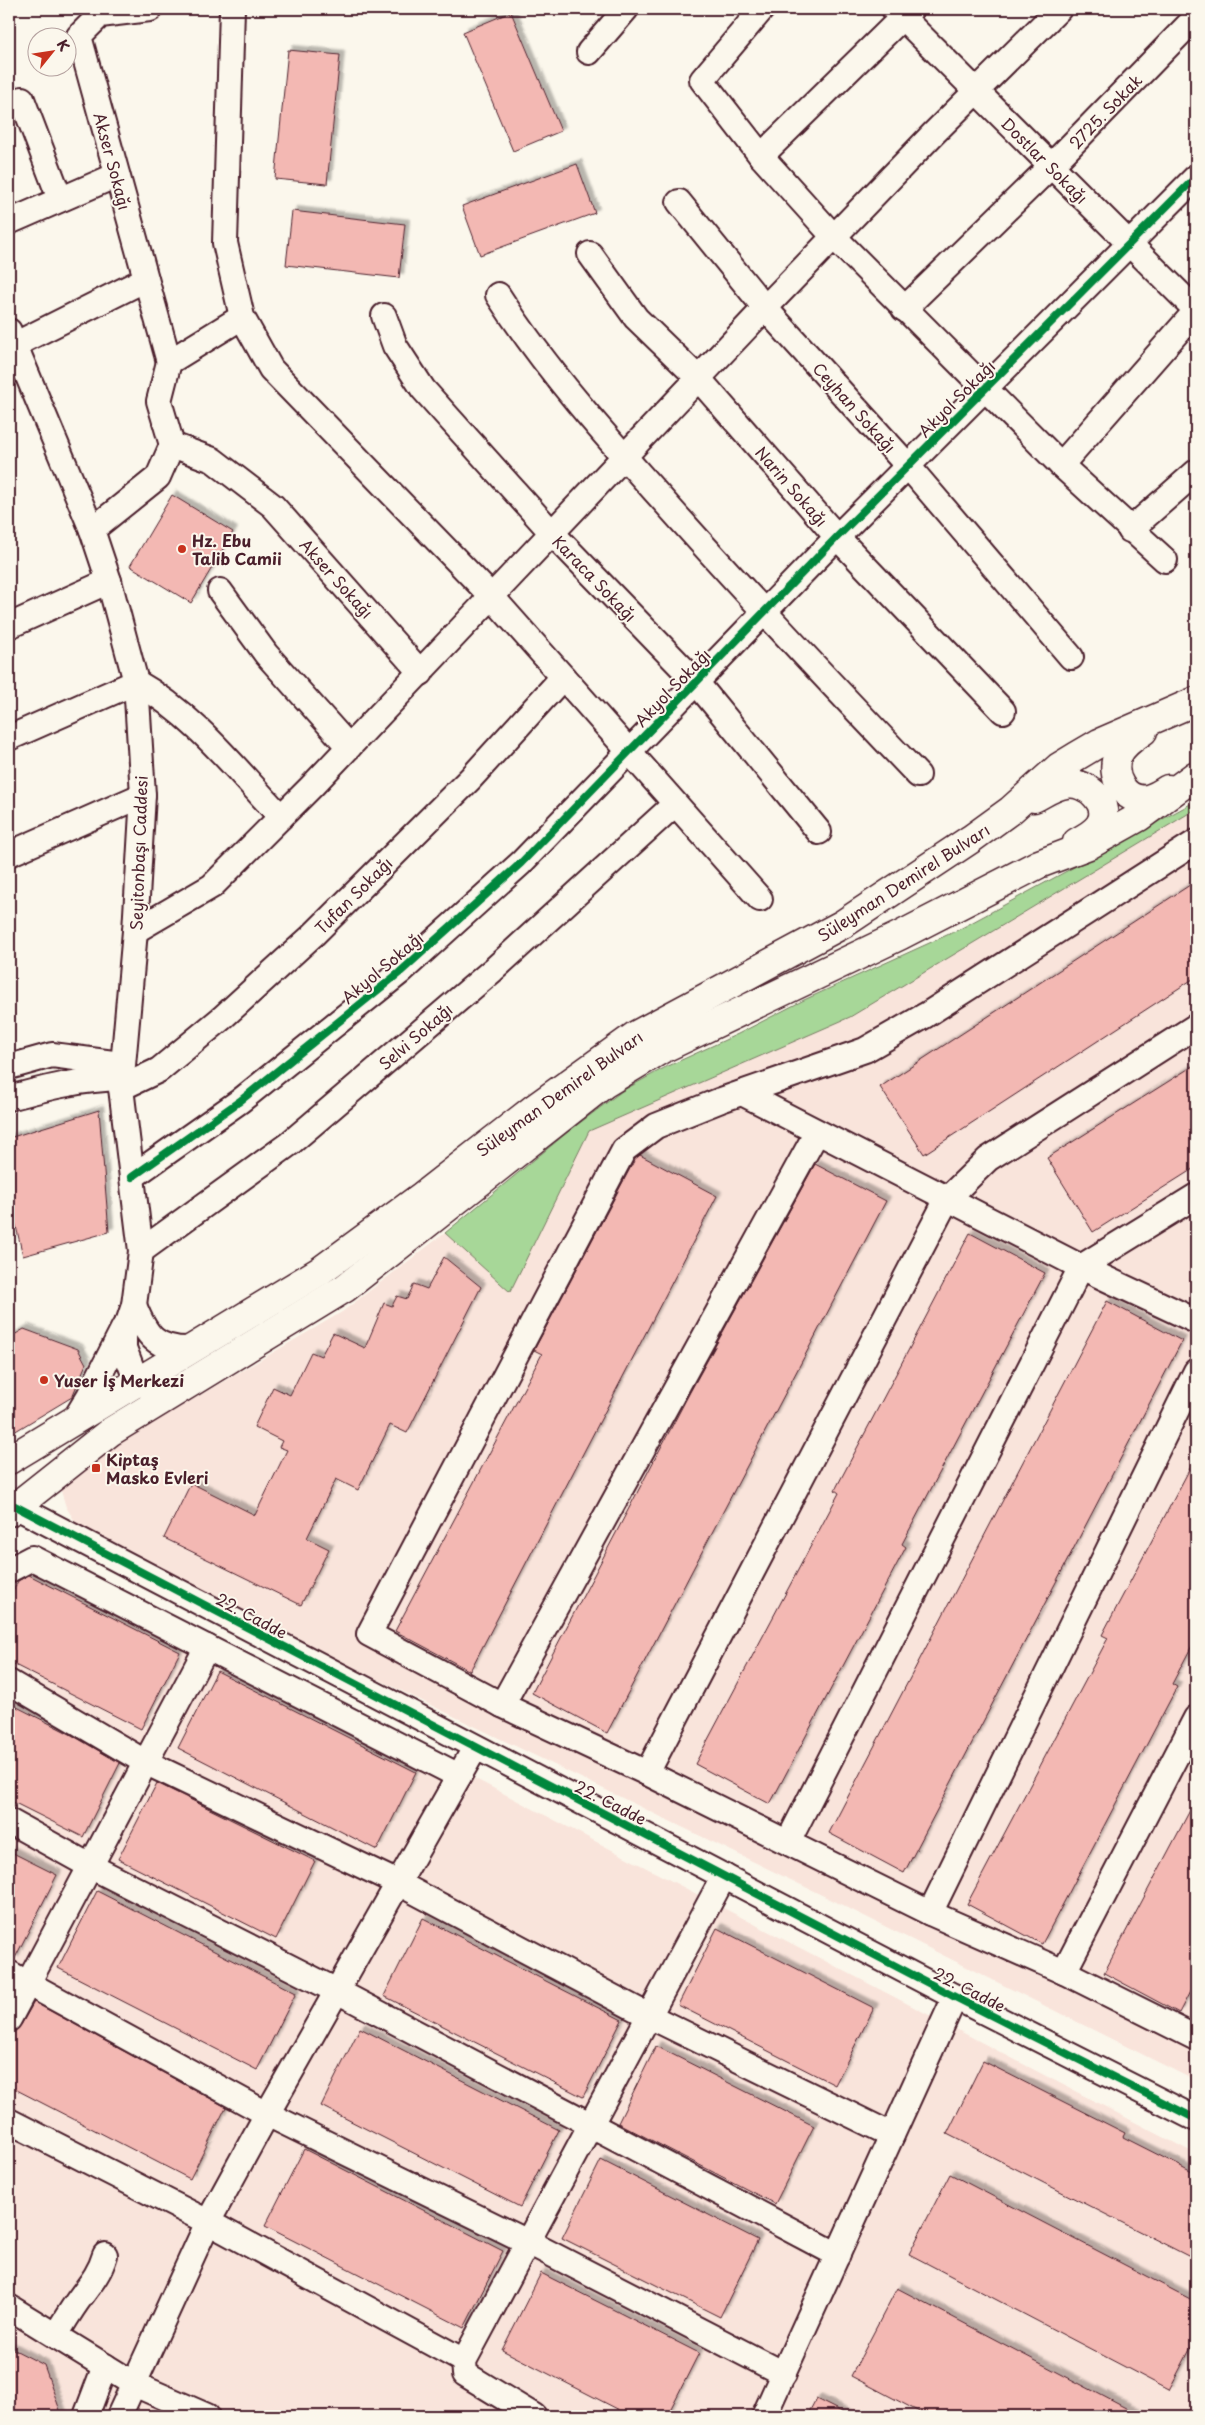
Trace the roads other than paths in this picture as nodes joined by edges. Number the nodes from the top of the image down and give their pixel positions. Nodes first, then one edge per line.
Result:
1 (150, 9) edge
2 (232, 9) edge
3 (626, 9) edge
4 (762, 9) edge
5 (1058, 9) edge
6 (903, 12) edge
7 (1196, 17) edge
8 (589, 52) dead end
9 (976, 91) junction
10 (22, 99) dead end
11 (761, 156) junction
12 (1051, 166) junction
13 (117, 175) junction
14 (1196, 177) edge
15 (60, 199) junction
16 (679, 202) dead end
17 (9, 222) edge
18 (834, 237) junction
19 (1130, 244) junction
20 (590, 254) dead end
21 (146, 279) junction
22 (498, 295) dead end
23 (765, 308) junction
24 (904, 309) junction
25 (1196, 311) edge
26 (384, 316) dead end
27 (242, 317) junction
28 (12, 338) edge
29 (169, 362) junction
30 (698, 378) junction
31 (984, 390) junction
32 (172, 445) junction
33 (624, 457) junction
34 (1061, 465) junction
35 (908, 466) junction
36 (1196, 472) edge
37 (92, 530) junction
38 (1130, 530) junction
39 (553, 534) junction
40 (837, 537) junction
41 (1165, 560) dead end
42 (109, 581) junction
43 (220, 591) dead end
44 (493, 598) junction
45 (764, 613) junction
46 (9, 626) edge
47 (1071, 657) dead end
48 (421, 672) junction
49 (563, 677) junction
50 (136, 682) junction
51 (696, 682) junction
52 (1196, 701) edge
53 (1003, 711) dead end
54 (1166, 714) junction
55 (9, 738) edge
56 (350, 747) junction
57 (629, 751) junction
58 (918, 775) dead end
59 (1196, 775) edge
60 (143, 795) junction
61 (676, 804) junction
62 (1011, 810) junction
63 (281, 817) junction
64 (819, 832) dead end
65 (1196, 842) edge
66 (9, 854) edge
67 (1039, 864) junction
68 (760, 900) dead end
69 (135, 931) junction
70 (1196, 1026) edge
71 (9, 1067) edge
72 (121, 1077) junction
73 (742, 1093) junction
74 (9, 1098) edge
75 (817, 1132) junction
76 (132, 1177) junction
77 (1196, 1196) edge
78 (947, 1199) junction
79 (141, 1251) junction
80 (1081, 1267) junction
81 (134, 1305) junction
82 (1196, 1321) edge
83 (191, 1349) junction
84 (1196, 1372) edge
85 (139, 1380) junction
86 (161, 1399) junction
87 (75, 1419) junction
88 (9, 1460) edge
89 (12, 1509) edge
90 (9, 1570) edge
91 (207, 1647) junction
92 (9, 1682) edge
93 (502, 1705) junction
94 (1196, 1718) edge
95 (475, 1748) junction
96 (146, 1762) junction
97 (647, 1773) junction
98 (459, 1776) junction
99 (9, 1821) edge
100 (788, 1842) junction
101 (90, 1866) junction
102 (724, 1876) junction
103 (398, 1883) junction
104 (930, 1913) junction
105 (1064, 1972) junction
106 (18, 1979) edge
107 (336, 1991) junction
108 (955, 1997) junction
109 (650, 2016) junction
110 (9, 2018) edge
111 (1196, 2038) edge
112 (267, 2114) junction
113 (1196, 2119) edge
114 (9, 2121) edge
115 (591, 2125) junction
116 (892, 2135) junction
117 (208, 2222) junction
118 (528, 2242) junction
119 (105, 2255) dead end
120 (838, 2255) junction
121 (9, 2308) edge
122 (56, 2335) junction
123 (464, 2361) junction
124 (105, 2366) junction
125 (784, 2374) junction
126 (134, 2384) junction
127 (518, 2413) edge
128 (86, 2416) edge
129 (119, 2416) edge
130 (207, 2416) edge
131 (764, 2416) edge

1 - 13 street, Akser Sokağı
2 - 27 street
3 - 8 street
4 - 11 street
5 - 9 street
6 - 9 street, Dostlar Sokağı
6 - 11 street
7 - 12 street, 2725. Sokak
9 - 12 street, Dostlar Sokağı
9 - 18 street
10 - 15 street
11 - 18 street
12 - 19 street, Dostlar Sokağı
12 - 24 street, 2725. Sokak
13 - 15 street
13 - 21 street, Akser Sokağı
14 - 19 street, Akyol Sokağı
15 - 17 street
16 - 23 street, Ceyhan Sokağı
18 - 23 street
18 - 24 street
19 - 25 street, Dostlar Sokağı
19 - 31 street, Akyol Sokağı
20 - 30 street, Narin Sokağı
21 - 28 street
21 - 29 street, Akser Sokağı
22 - 33 street
23 - 30 street
23 - 35 street, Ceyhan Sokağı
24 - 31 street
25 - 34 street
26 - 39 street, Karaca Sokağı
27 - 29 street
27 - 44 street
28 - 37 street, Seyitonbaşı Caddesi
29 - 32 street
30 - 33 street
30 - 40 street, Narin Sokağı
31 - 34 street
31 - 35 street, Akyol Sokağı
32 - 37 street
32 - 48 street, Akser Sokağı
33 - 39 street
33 - 45 street
34 - 38 street
35 - 40 street, Akyol Sokağı
35 - 47 street, Ceyhan Sokağı
36 - 38 street
37 - 42 street, Seyitonbaşı Caddesi
38 - 41 street
39 - 44 street
39 - 51 street, Karaca Sokağı
40 - 45 street, Akyol Sokağı
40 - 53 street, Narin Sokağı
42 - 46 street
42 - 50 street, Seyitonbaşı Caddesi
43 - 56 street
44 - 48 street
44 - 49 street
45 - 51 street, Akyol Sokağı
45 - 58 street
48 - 56 street
49 - 57 street
49 - 72 street, Tufan Sokağı
50 - 55 street
50 - 60 street, Seyitonbaşı Caddesi
50 - 63 street
51 - 57 street, Akyol Sokağı
51 - 64 street, Karaca Sokağı
52 - 54 main road, Süleyman Demirel Bulvarı
54 - 59 main road
54 - 62 main road, Süleyman Demirel Bulvarı
56 - 63 street
57 - 61 street
57 - 76 street, Akyol Sokağı
59 - 67 main road, Süleyman Demirel Bulvarı
60 - 66 street
60 - 69 street, Seyitonbaşı Caddesi
61 - 68 street
61 - 79 street, Selvi Sokağı
62 - 67 main road
62 - 83 main road, Süleyman Demirel Bulvarı
63 - 69 street
65 - 73 street
67 - 86 main road, Süleyman Demirel Bulvarı
69 - 72 street, Seyitonbaşı Caddesi
70 - 78 street
71 - 72 street
72 - 74 street
72 - 76 street, Seyitonbaşı Caddesi
73 - 75 street
73 - 93 street
75 - 78 street
75 - 93 street
76 - 79 street, Seyitonbaşı Caddesi
77 - 80 street
78 - 80 street
78 - 97 street
79 - 81 street, Seyitonbaşı Caddesi
80 - 82 street
80 - 100 street
81 - 83 street
81 - 85 street, Seyitonbaşı Caddesi
81 - 87 street, Seyitonbaşı Caddesi
83 - 85 main road, Süleyman Demirel Bulvarı
84 - 104 street
85 - 86 street, Seyitonbaşı Caddesi
85 - 87 main road, Süleyman Demirel Bulvarı
86 - 89 main road, Süleyman Demirel Bulvarı
87 - 88 main road, Süleyman Demirel Bulvarı
89 - 95 street, 22. Cadde
90 - 91 street
91 - 96 street
91 - 98 street
92 - 96 street
93 - 97 street
94 - 105 street
95 - 98 street
95 - 102 street, 22. Cadde
96 - 101 street
96 - 103 street
97 - 100 street
98 - 103 street
99 - 101 street
100 - 104 street
101 - 106 street
101 - 107 street
102 - 108 street, 22. Cadde
102 - 109 street
103 - 107 street
103 - 109 street
104 - 105 street
105 - 111 street
106 - 110 street
106 - 112 street
107 - 112 street
107 - 115 street
108 - 113 street, 22. Cadde
108 - 116 street
109 - 115 street
109 - 116 street
112 - 117 street
112 - 118 street
114 - 117 street
115 - 118 street
115 - 120 street
116 - 120 street
117 - 123 street
117 - 126 street
118 - 123 street
118 - 125 street
119 - 122 street
120 - 125 street
121 - 122 street
122 - 124 street
123 - 127 street
124 - 126 street
124 - 128 street
125 - 131 street
126 - 129 street
126 - 130 street

